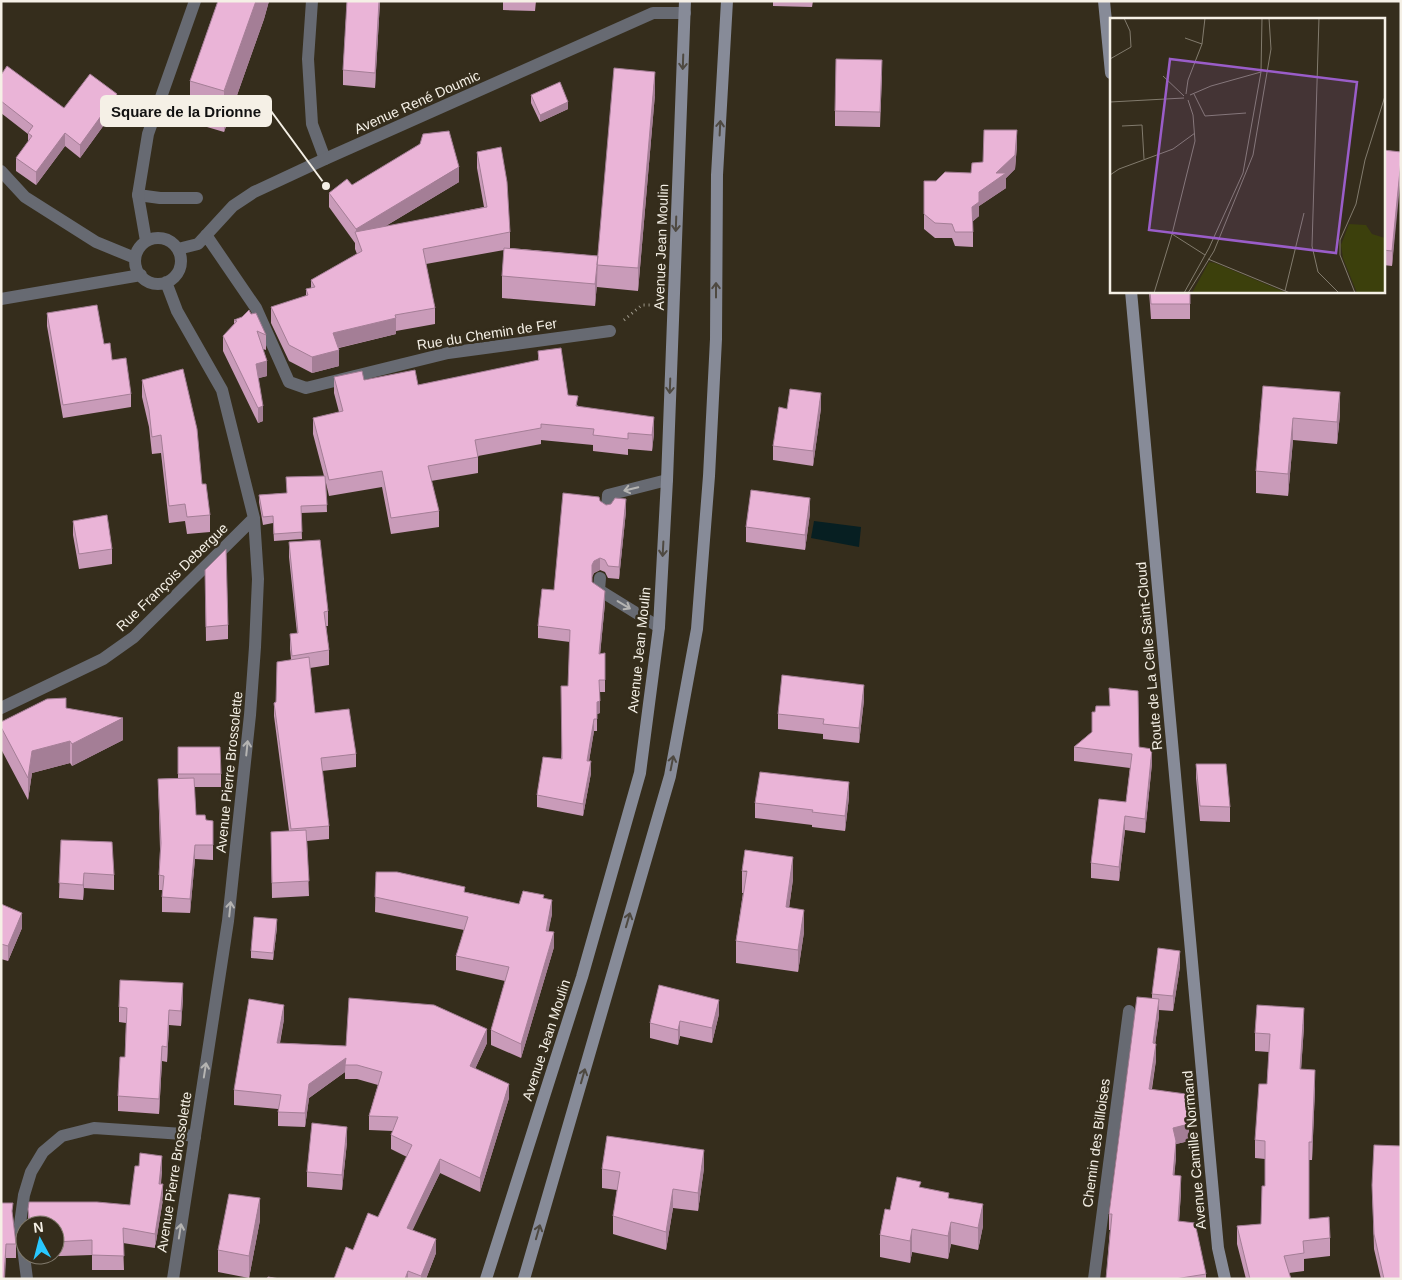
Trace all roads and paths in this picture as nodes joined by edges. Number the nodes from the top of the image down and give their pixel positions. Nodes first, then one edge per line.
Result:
1 (196, 1) edge
2 (312, 1) edge
3 (727, 1) edge
4 (1104, 1) edge
5 (685, 7) edge
6 (1110, 62) edge
7 (325, 159) junction
8 (1, 171) edge
9 (138, 195) junction
10 (197, 198) dead end
11 (206, 236) junction
12 (146, 241) junction
13 (178, 249) junction
14 (135, 258) junction
15 (141, 276) junction
16 (166, 282) junction
17 (1131, 292) edge
18 (1, 299) edge
19 (673, 304) junction
20 (610, 331) joint
21 (667, 480) junction
22 (607, 509) edge
23 (254, 518) junction
24 (600, 578) dead end
25 (659, 627) junction
26 (1, 708) edge
27 (1130, 1011) dead end
28 (1198, 1018) joint
29 (195, 1137) junction
30 (27, 1279) edge
31 (173, 1279) edge
32 (486, 1279) edge
33 (524, 1279) edge
34 (1094, 1279) edge
35 (1225, 1279) edge

1 - 9 street
2 - 7 street
33 -> 3 main road
4 - 6 main road
5 - 7 street, Avenue René Doumic
5 -> 19 main road, Avenue Jean Moulin
7 - 11 street, Avenue René Doumic
8 - 14 street
9 - 10 street
9 - 12 street
11 - 13 street, Avenue René Doumic
11 - 20 street, Rue du Chemin de Fer
12 - 13 street
12 - 14 street
13 - 16 street
14 - 15 street
15 - 16 street
15 - 18 street
16 - 23 street, Avenue Pierre Brossolette
17 - 28 main road, Route de La Celle Saint-Cloud
19 - 20 path
19 -> 21 main road, Avenue Jean Moulin
21 -> 22 street
21 -> 25 main road, Avenue Jean Moulin
23 - 26 street, Rue François Debergue
29 -> 23 street, Avenue Pierre Brossolette
24 -> 25 street
25 - 32 main road, Avenue Jean Moulin
27 - 34 street, Chemin des Billoises
28 - 35 main road, Avenue Camille Normand
29 - 30 street
31 -> 29 street, Avenue Pierre Brossolette

